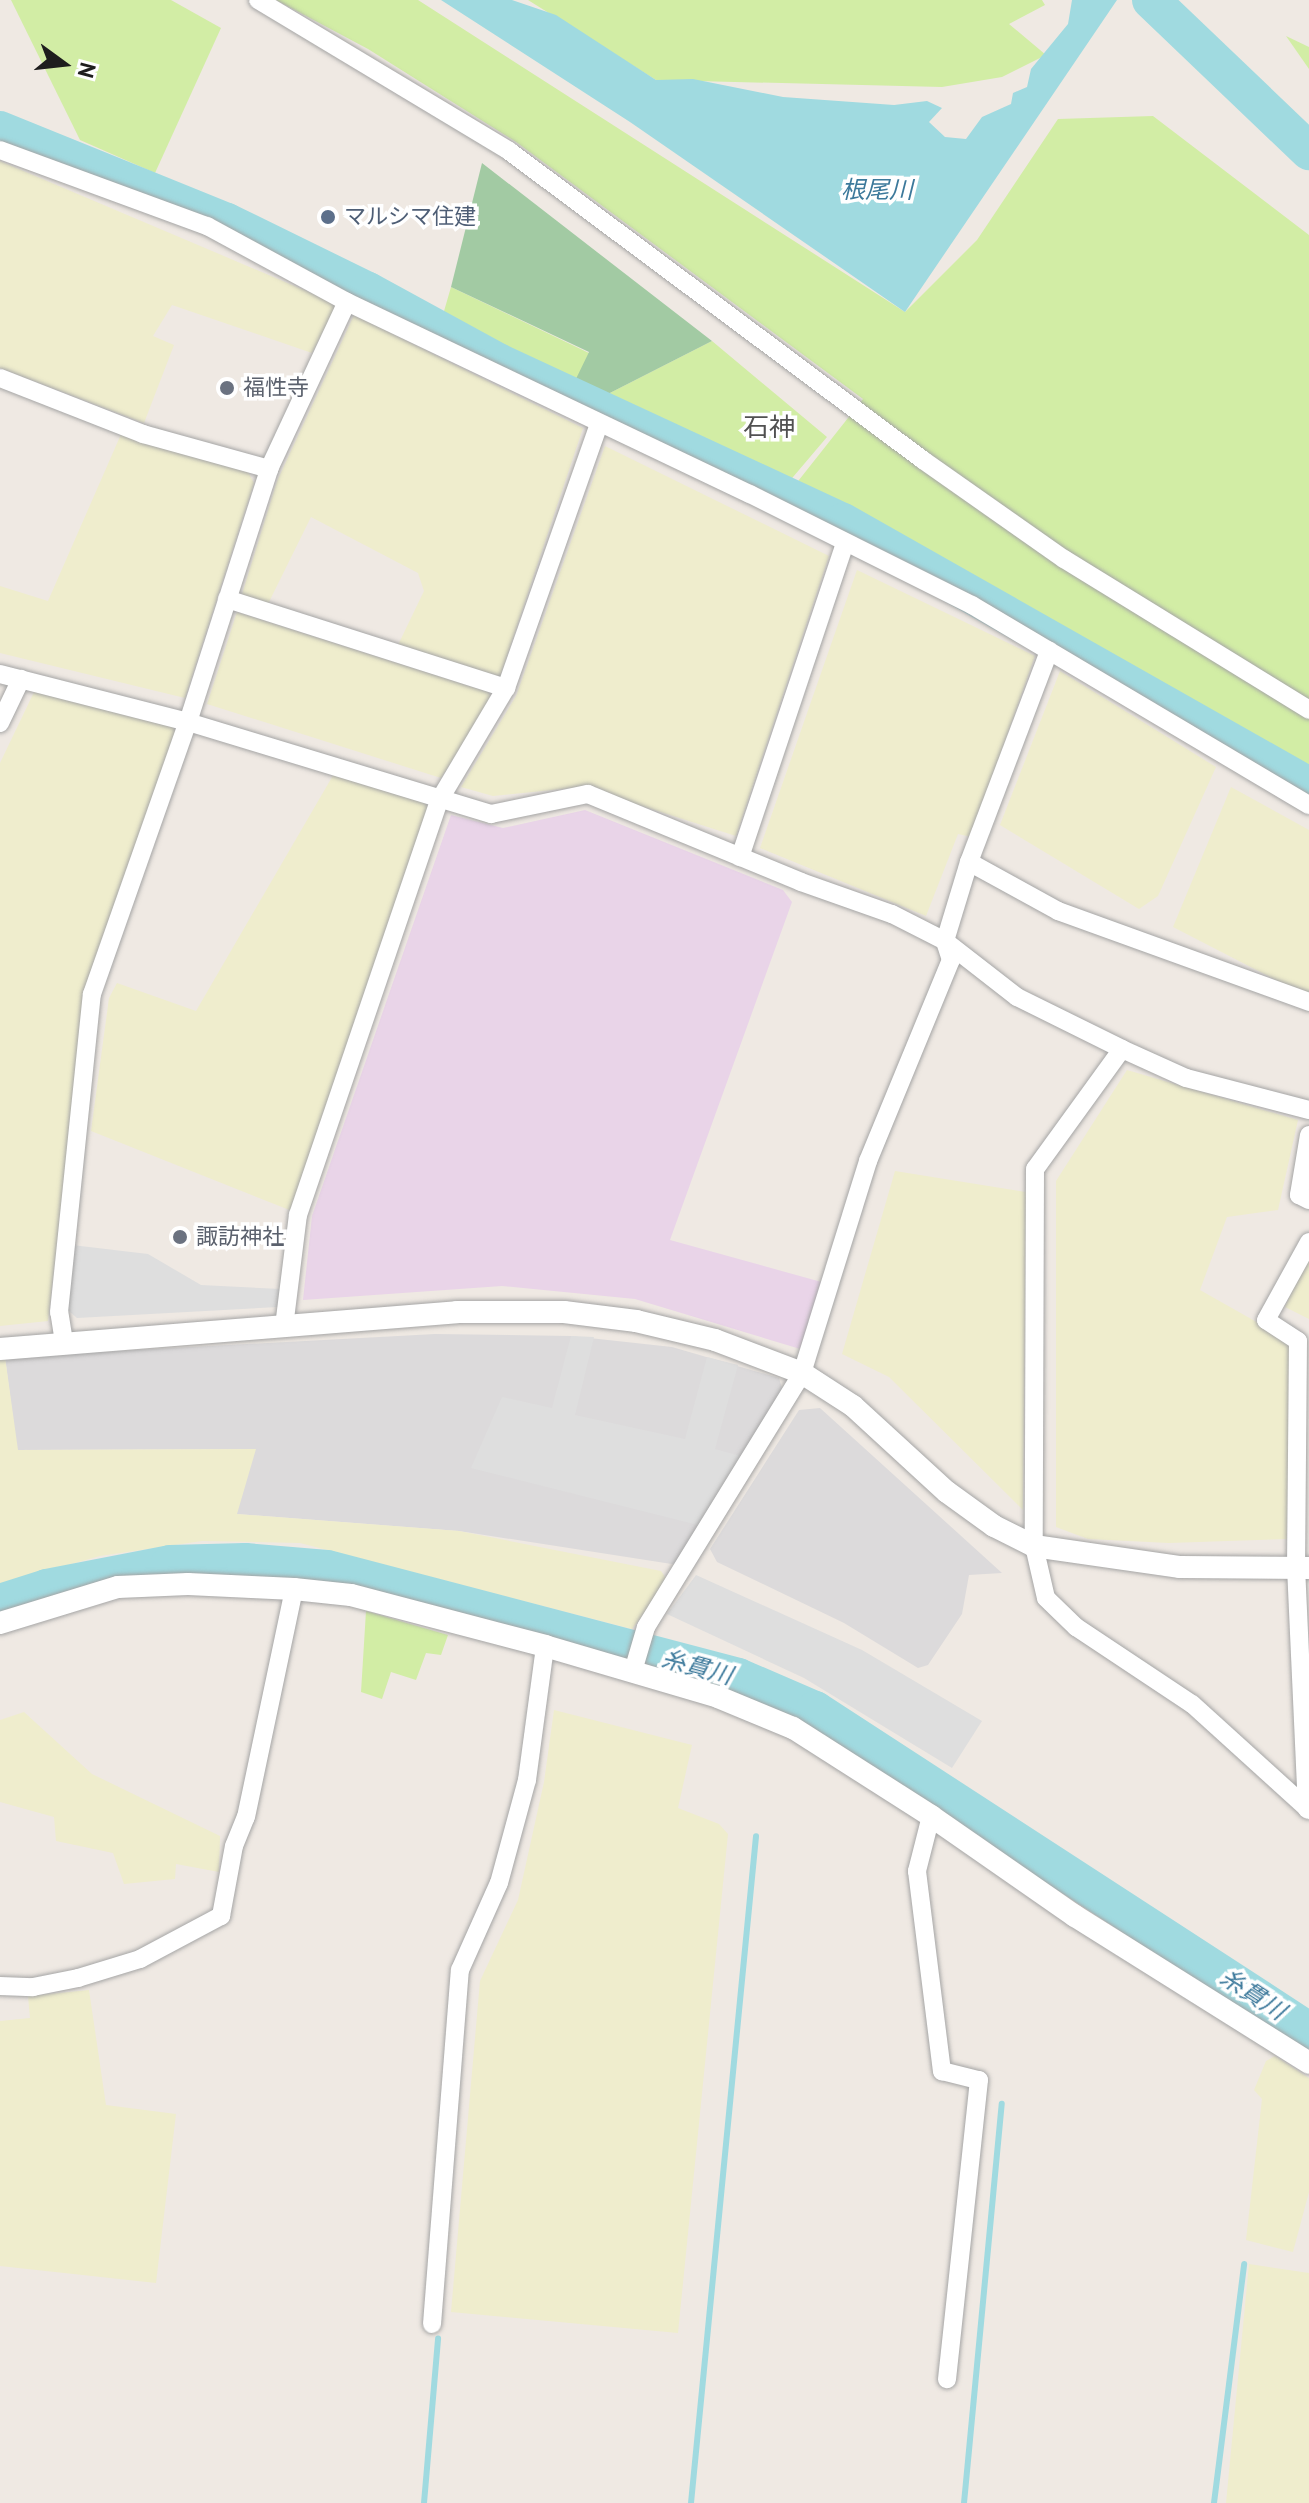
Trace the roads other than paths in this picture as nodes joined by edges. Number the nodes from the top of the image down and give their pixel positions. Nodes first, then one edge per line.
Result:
1 (258, 0) edge
2 (0, 150) edge
3 (347, 302) junction
4 (0, 378) edge
5 (599, 424) junction
6 (269, 469) junction
7 (845, 544) junction
8 (227, 599) junction
9 (1049, 651) junction
10 (0, 674) edge
11 (21, 679) junction
12 (506, 688) junction
13 (1309, 710) edge
14 (188, 722) junction
15 (0, 723) edge
16 (440, 799) junction
17 (1309, 805) edge
18 (740, 857) junction
19 (969, 862) junction
20 (945, 941) junction
21 (1309, 1002) edge
22 (1122, 1049) junction
23 (1309, 1110) edge
24 (1309, 1135) edge
25 (1309, 1200) edge
26 (1309, 1242) edge
27 (284, 1327) junction
28 (64, 1342) junction
29 (0, 1349) edge
30 (802, 1373) junction
31 (1034, 1546) junction
32 (1303, 1568) edge
33 (294, 1589) junction
34 (0, 1623) edge
35 (545, 1646) junction
36 (635, 1666) junction
37 (1308, 1810) edge
38 (931, 1816) junction
39 (0, 1986) edge
40 (1309, 2063) edge
41 (432, 2324) dead end
42 (947, 2379) dead end

1 - 13 street
2 - 3 street
3 - 5 street
3 - 6 street
4 - 6 street
5 - 7 street
5 - 12 street
6 - 8 street
7 - 9 street
7 - 18 street
8 - 12 street
8 - 14 street
9 - 17 street
9 - 19 street
10 - 11 street
11 - 14 street
11 - 15 street
12 - 16 street
14 - 16 street
14 - 28 street
16 - 18 street
16 - 27 street
18 - 20 street
19 - 20 street
19 - 21 street
20 - 22 street
20 - 30 street
22 - 23 street
22 - 31 street
24 - 25 street
26 - 32 street
27 - 28 street
27 - 30 street
28 - 29 street
30 - 31 street
30 - 36 street
31 - 32 street
31 - 37 street
32 - 37 street
33 - 34 street
33 - 35 street
33 - 39 street
35 - 36 street
35 - 41 street
36 - 38 street
38 - 40 street
38 - 42 street

